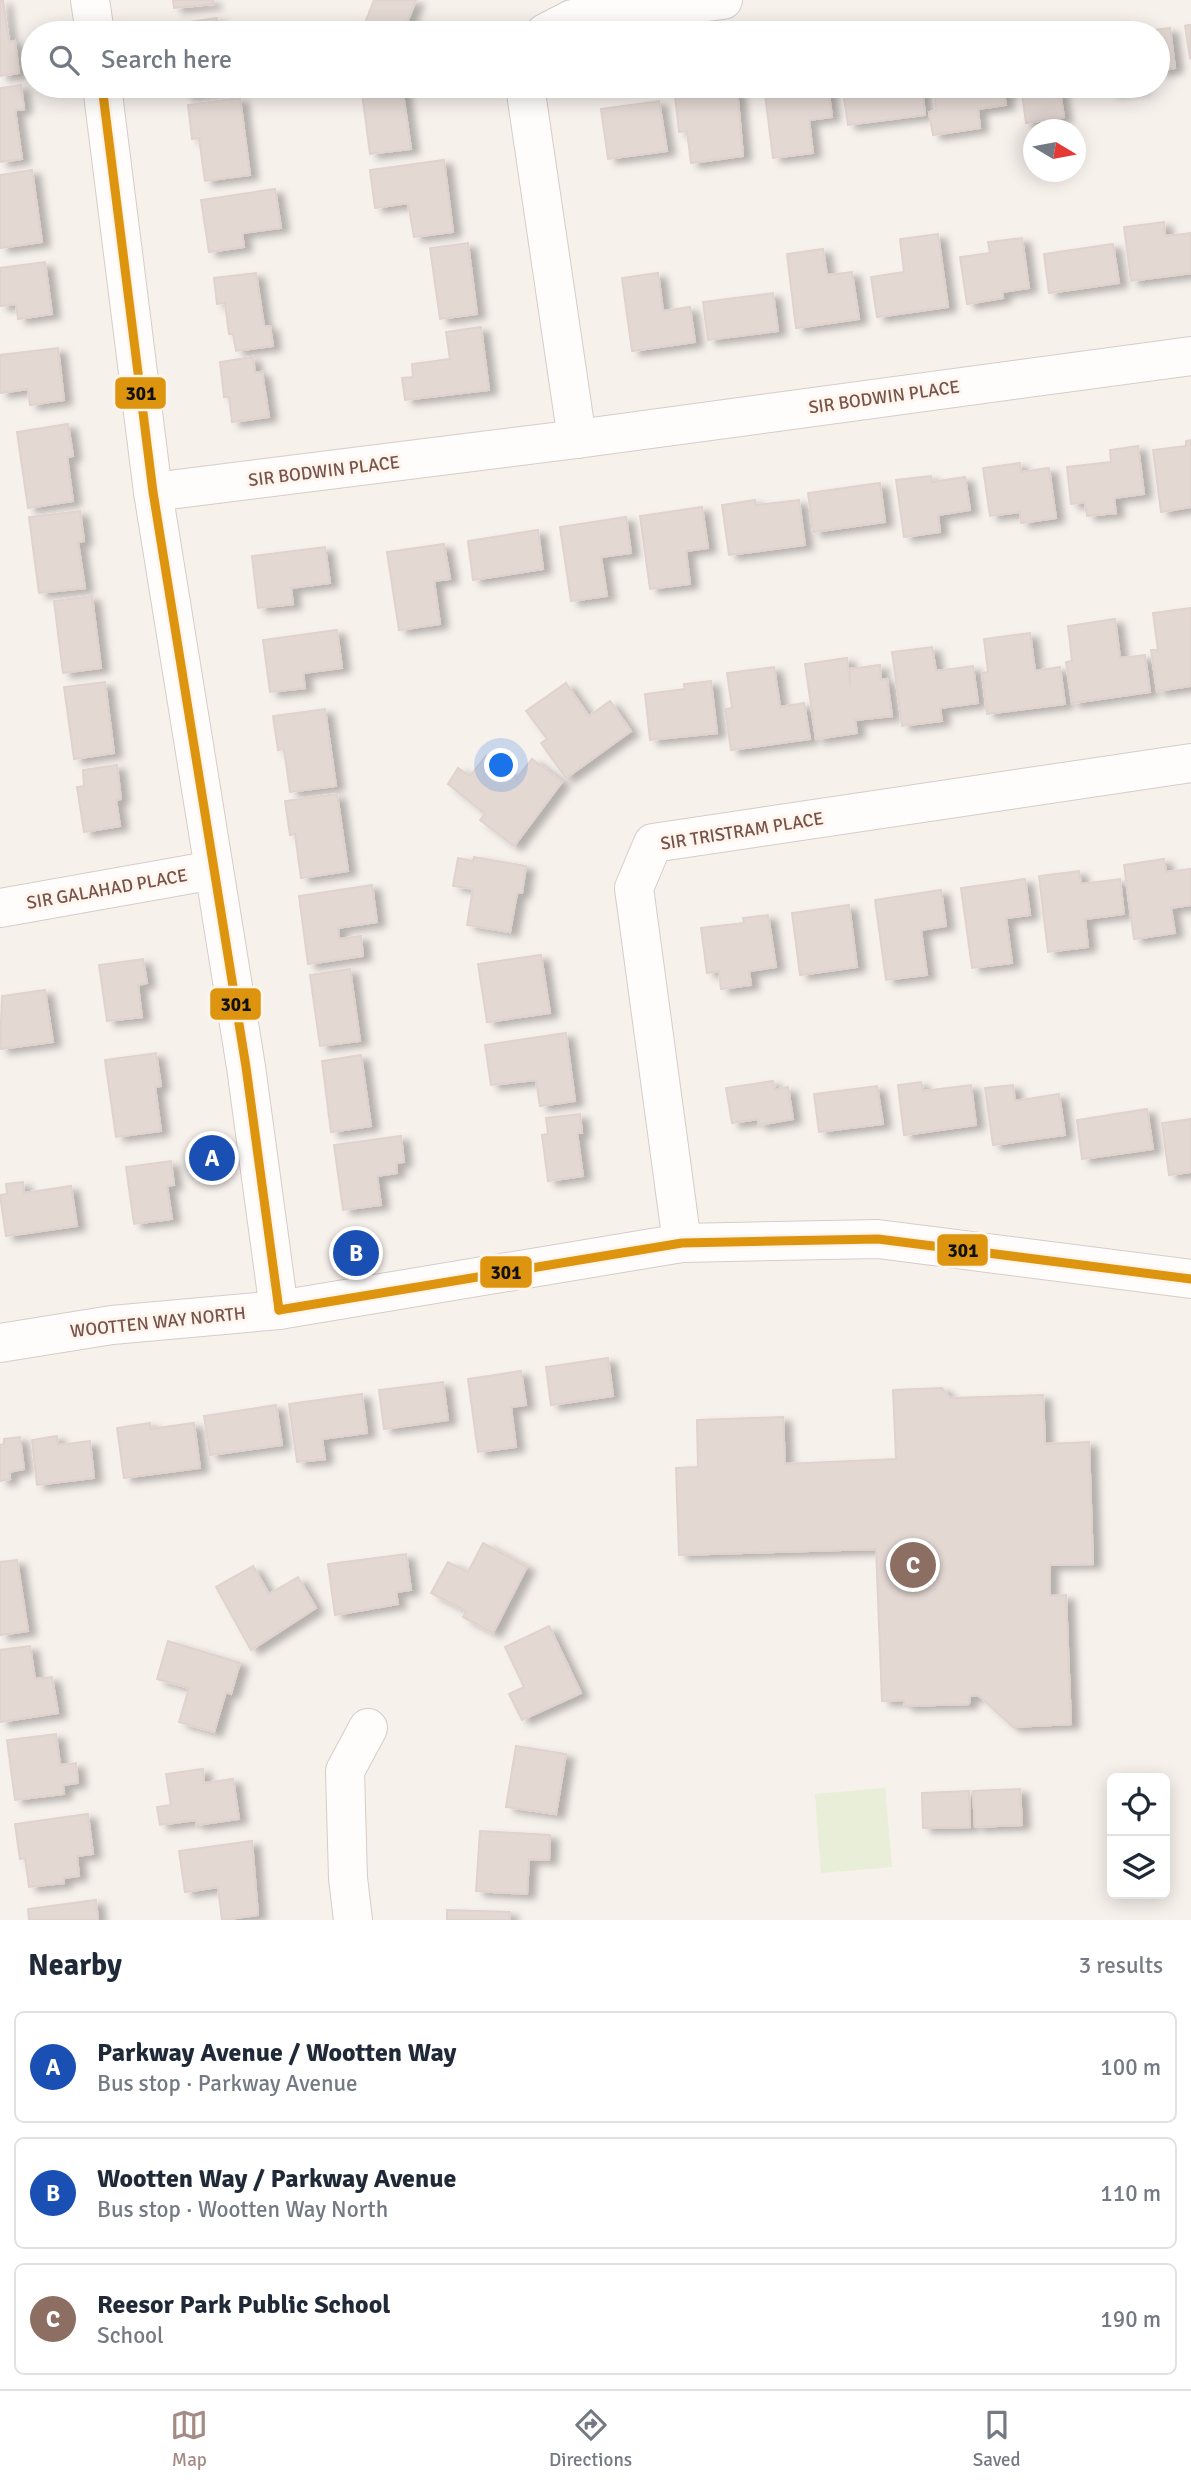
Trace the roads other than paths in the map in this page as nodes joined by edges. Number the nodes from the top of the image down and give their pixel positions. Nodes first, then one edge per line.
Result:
1 (90, 0) edge
2 (723, 0) edge
3 (93, 21) edge
4 (568, 21) edge
5 (104, 98) edge
6 (527, 98) edge
7 (1191, 356) edge
8 (578, 439) junction
9 (153, 492) junction
10 (1191, 763) edge
11 (214, 870) junction
12 (0, 908) edge
13 (682, 1243) junction
14 (1191, 1279) edge
15 (279, 1310) junction
16 (0, 1343) edge
17 (368, 1728) dead end
18 (353, 1920) edge

1 - 3 street
2 - 4 street
5 - 9 street
6 - 8 street
7 - 8 street, SIR BODWIN PLACE
8 - 9 street, SIR BODWIN PLACE
9 - 11 street
10 - 13 street, SIR TRISTRAM PLACE
11 - 12 street, SIR GALAHAD PLACE
11 - 15 street
13 - 14 street, WOOTTEN WAY NORTH
13 - 15 street, WOOTTEN WAY NORTH
15 - 16 street, WOOTTEN WAY NORTH
17 - 18 street

